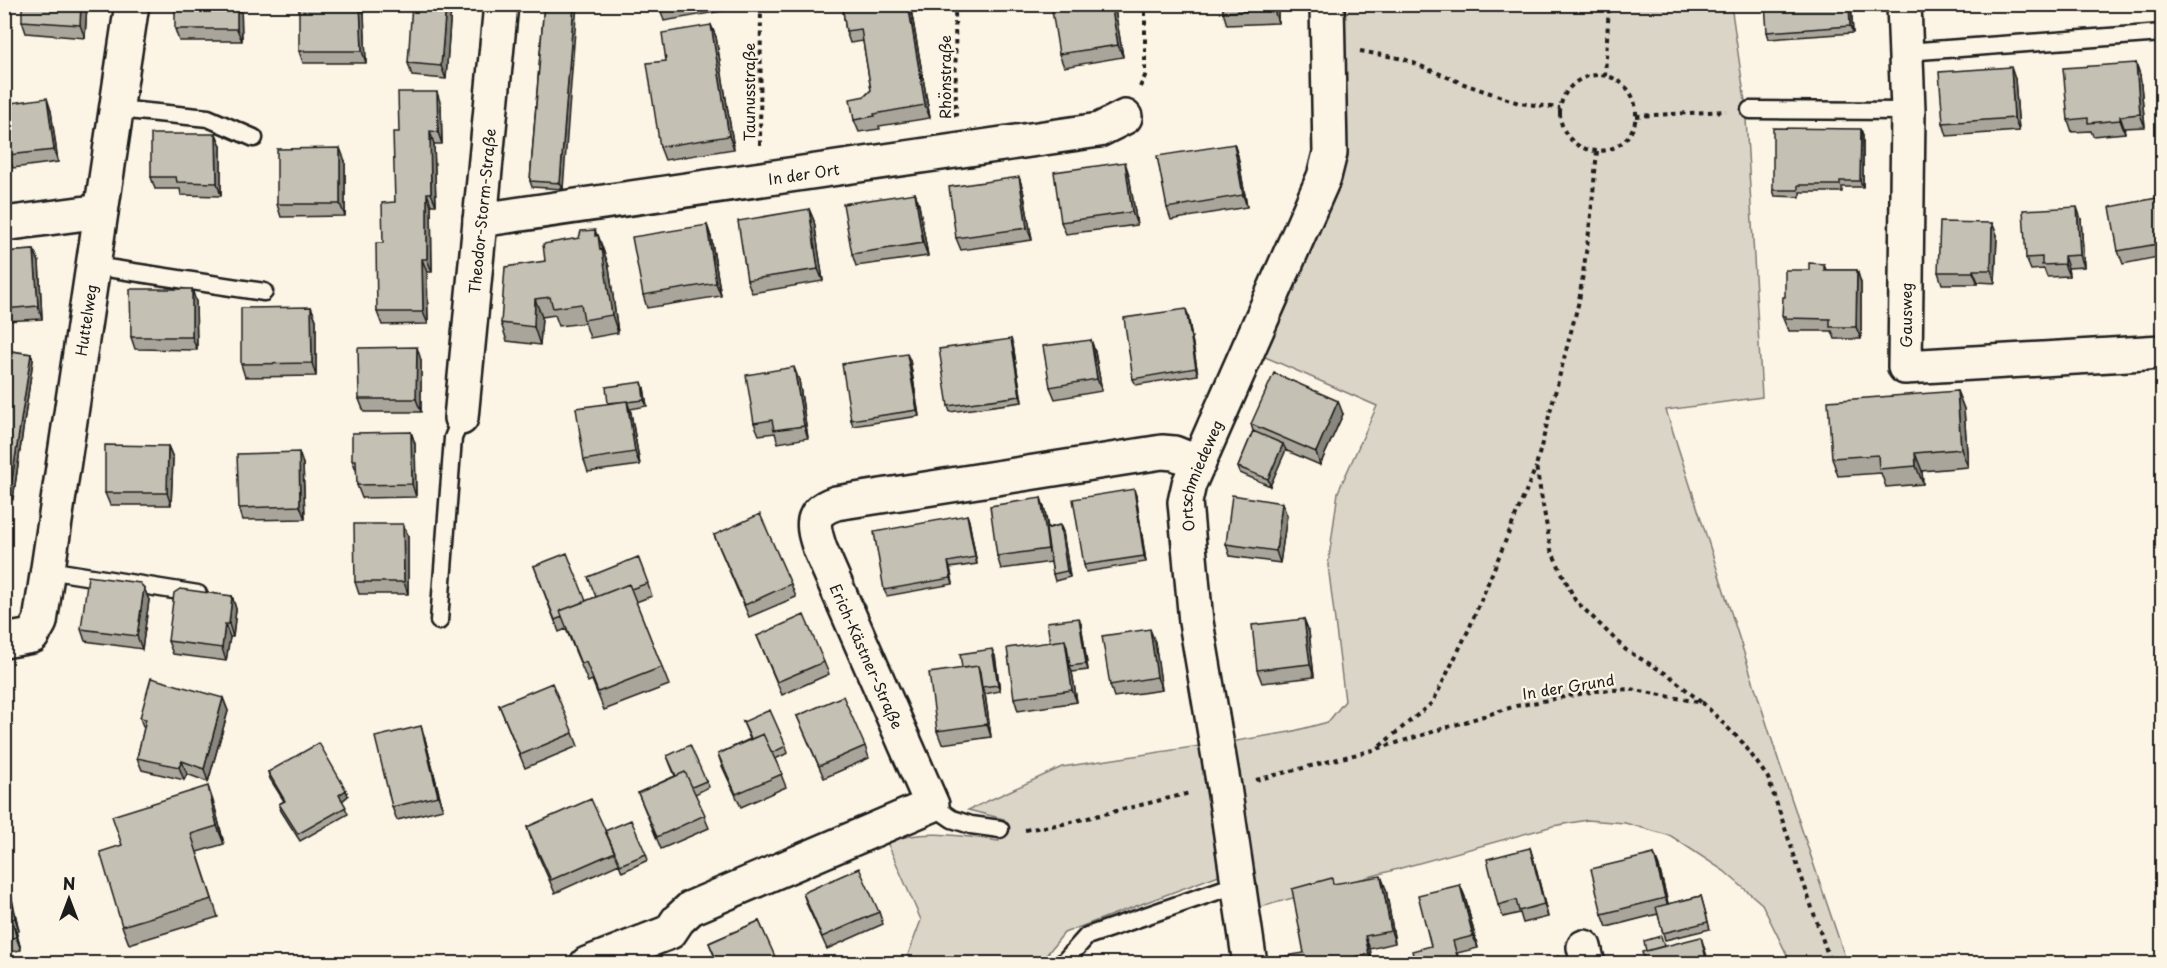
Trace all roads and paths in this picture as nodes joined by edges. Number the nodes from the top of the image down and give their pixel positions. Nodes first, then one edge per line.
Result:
1 (132, 4) edge
2 (501, 4) edge
3 (760, 4) edge
4 (955, 4) edge
5 (1145, 4) edge
6 (1327, 4) edge
7 (1609, 4) edge
8 (1904, 4) edge
9 (2163, 33) edge
10 (1328, 50) junction
11 (1906, 52) junction
12 (1605, 76) junction
13 (1560, 108) junction
14 (117, 109) junction
15 (1750, 110) joint
16 (1908, 111) junction
17 (1636, 116) junction
18 (1125, 117) joint
19 (254, 138) dead end
20 (956, 150) junction
21 (1597, 151) junction
22 (760, 179) junction
23 (102, 211) junction
24 (480, 220) junction
25 (4, 224) edge
26 (94, 266) junction
27 (264, 292) dead end
28 (2163, 352) edge
29 (461, 418) joint
30 (1199, 463) junction
31 (1536, 466) junction
32 (48, 570) junction
33 (212, 596) edge
34 (439, 621) dead end
35 (18, 638) edge
36 (1703, 704) junction
37 (1377, 748) junction
38 (1224, 787) junction
39 (932, 805) junction
40 (1000, 829) joint
41 (1238, 884) junction
42 (587, 963) edge
43 (1062, 963) edge
44 (1250, 963) edge
45 (1832, 963) edge

1 - 14 street, Huttelweg
2 - 24 street, Theodor-Storm-Straße
3 - 22 path, Taunusstraße
4 - 20 path, Rhönstraße
5 - 18 path
6 - 10 street, Ortschmiedeweg
7 - 12 path
8 - 11 street, Gausweg
9 - 11 lane
10 - 13 path
10 - 30 street, Ortschmiedeweg
11 - 16 street, Gausweg
12 - 13 path
12 - 17 path
13 - 21 path
14 - 19 lane
14 - 23 street, Huttelweg
15 - 16 lane
15 - 17 path
16 - 28 street, Gausweg
17 - 21 path
18 - 20 street, In der Ort
20 - 22 street, In der Ort
21 - 31 path
22 - 24 street, In der Ort
23 - 25 street
23 - 26 street, Huttelweg
24 - 29 street, Theodor-Storm-Straße
26 - 27 lane
26 - 32 street, Huttelweg
29 - 34 lane
30 - 38 street, Ortschmiedeweg
30 - 39 street, Erich-Kästner-Straße
31 - 36 path
31 - 37 path
32 - 33 lane
32 - 35 street, Huttelweg
36 - 37 path, In der Grund
36 - 45 path
37 - 38 path, In der Grund
38 - 40 path, In der Grund
38 - 41 street, Ortschmiedeweg
39 - 40 lane
39 - 42 street
41 - 43 lane
41 - 44 street, Ortschmiedeweg

